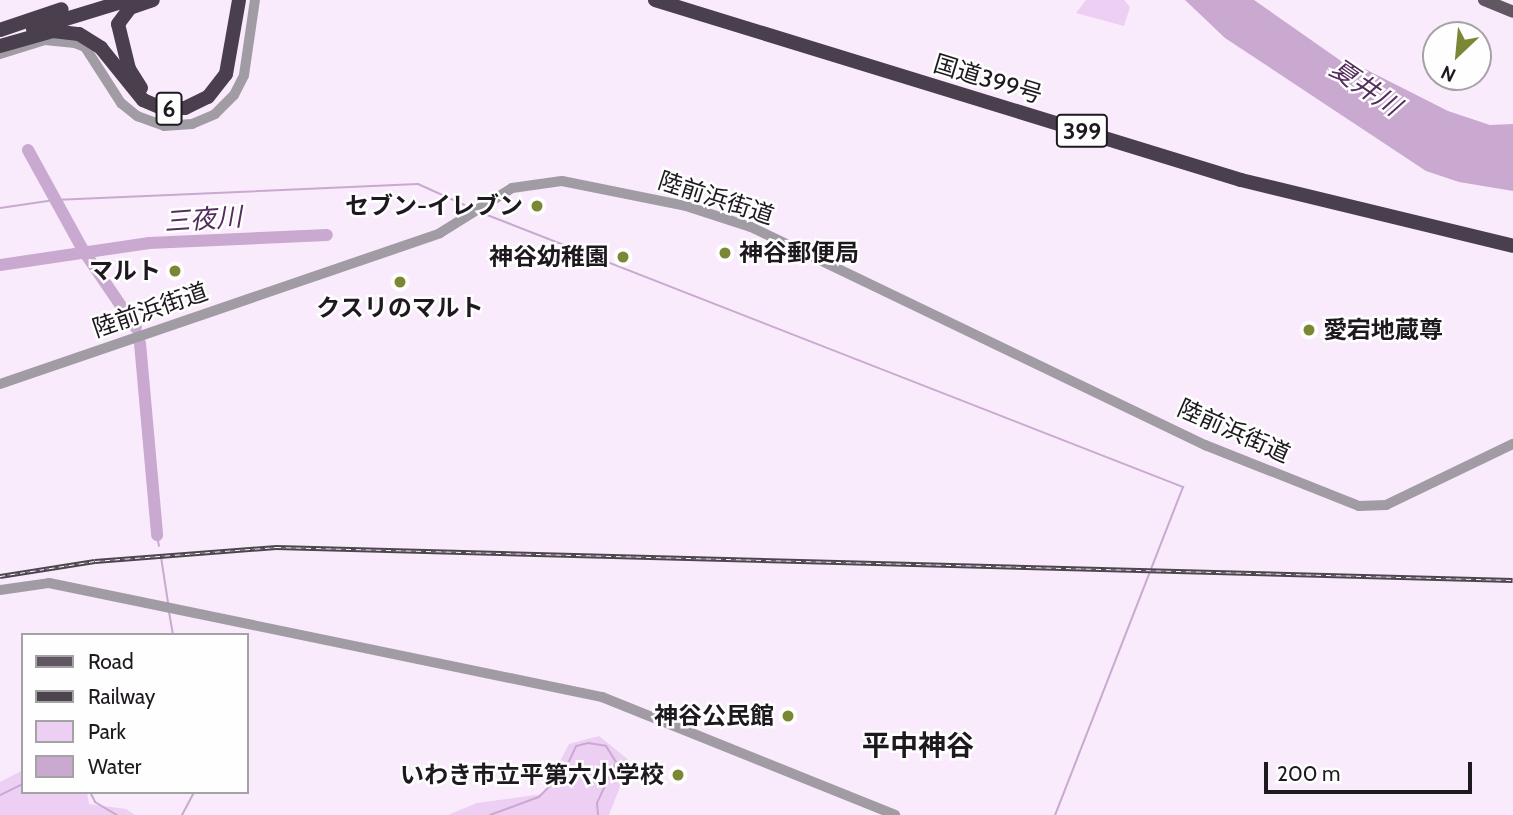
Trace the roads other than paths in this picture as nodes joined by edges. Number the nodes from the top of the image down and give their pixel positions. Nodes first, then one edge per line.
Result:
1 (63, 0) edge
2 (91, 0) edge
3 (128, 0) edge
4 (153, 0) edge
5 (232, 0) edge
6 (239, 0) edge
7 (256, 0) edge
8 (655, 0) edge
9 (1483, 0) edge
10 (1513, 12) edge
11 (0, 27) edge
12 (0, 40) edge
13 (0, 46) edge
14 (0, 54) edge
15 (1513, 246) edge
16 (0, 384) edge
17 (1513, 444) edge
18 (0, 590) edge
19 (895, 815) edge

1 - 11 highway
2 - 11 highway
3 - 12 highway
4 - 5 highway, 6
6 - 13 highway, 6
7 - 14 street
8 - 15 highway, 国道399号 / 399
9 - 10 main road
16 - 17 street, 陸前浜街道
18 - 19 street

